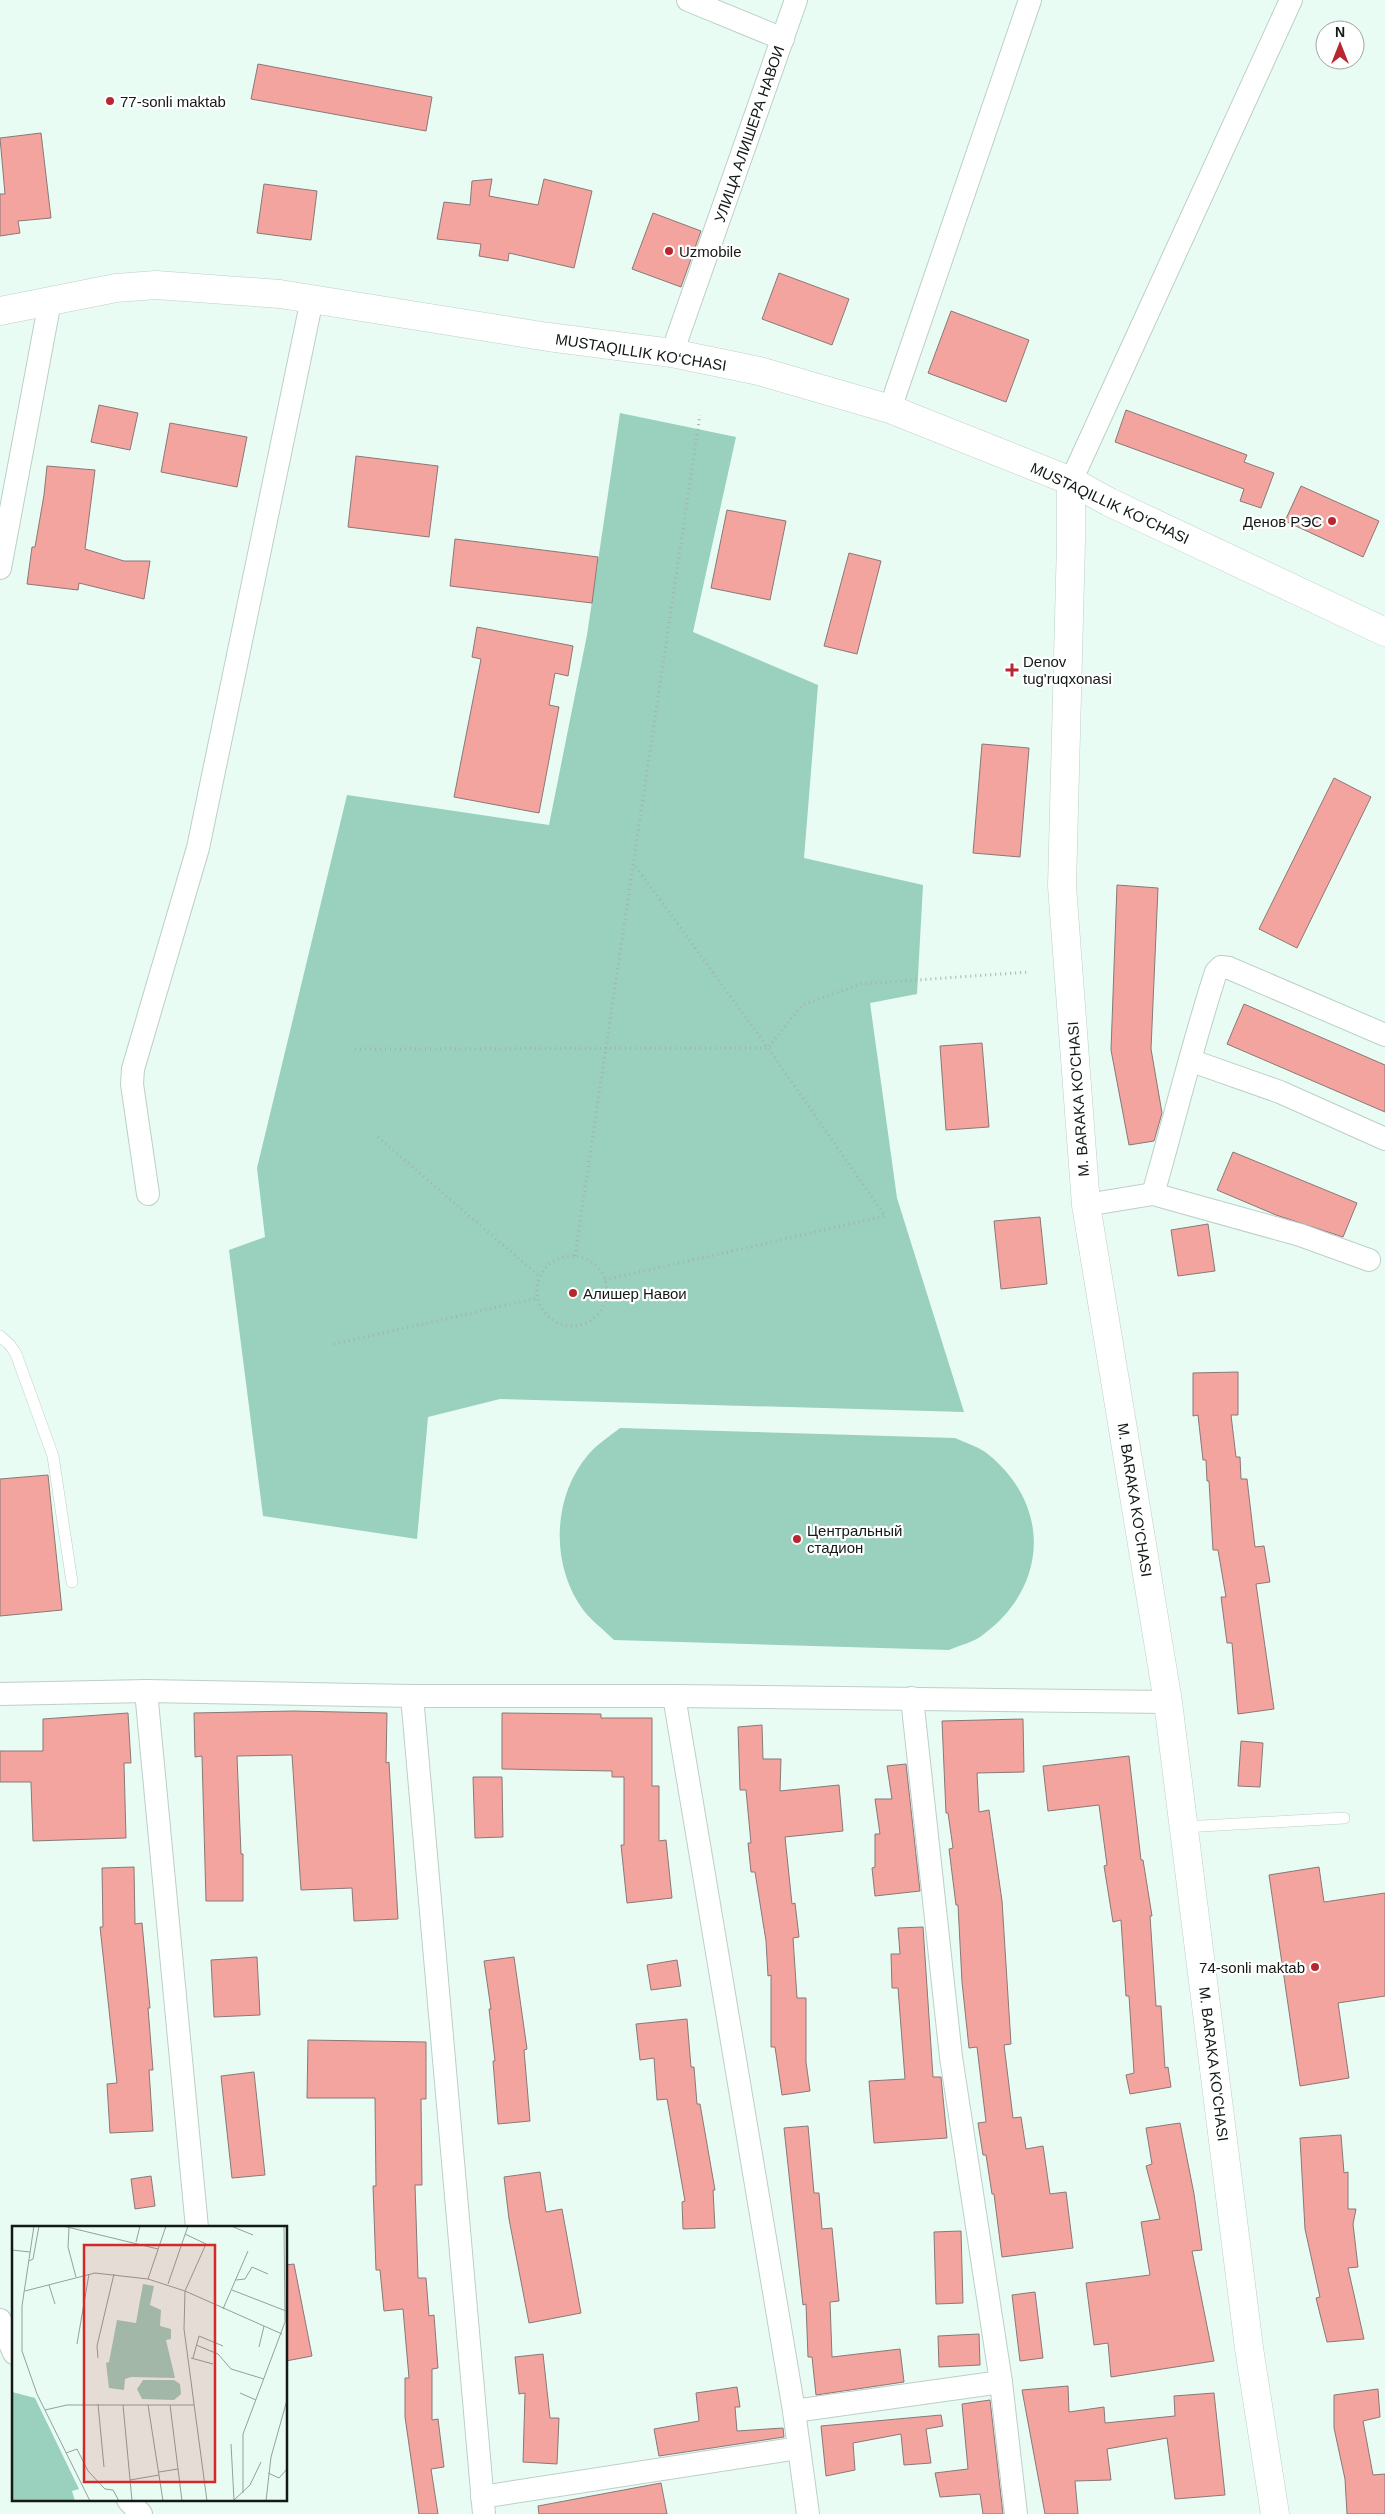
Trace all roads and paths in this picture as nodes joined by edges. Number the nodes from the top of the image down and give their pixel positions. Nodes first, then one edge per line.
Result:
1 (688, 0) edge
2 (796, 0) edge
3 (1030, 0) edge
4 (1291, 0) edge
5 (783, 39) junction
6 (312, 299) junction
7 (50, 301) junction
8 (0, 311) edge
9 (672, 353) junction
10 (890, 409) junction
11 (700, 414) dead end
12 (1071, 480) junction
13 (0, 568) edge
14 (1385, 632) edge
15 (633, 863) junction
16 (1029, 972) dead end
17 (1385, 1035) edge
18 (768, 1048) junction
19 (355, 1049) dead end
20 (606, 1049) junction
21 (1192, 1061) junction
22 (378, 1137) dead end
23 (1385, 1139) edge
24 (148, 1194) dead end
25 (1153, 1194) junction
26 (1086, 1205) junction
27 (575, 1256) junction
28 (1369, 1260) dead end
29 (540, 1277) junction
30 (605, 1280) junction
31 (538, 1298) junction
32 (0, 1336) edge
33 (334, 1344) dead end
34 (72, 1582) dead end
35 (146, 1691) junction
36 (0, 1694) edge
37 (412, 1696) junction
38 (674, 1696) junction
39 (912, 1698) junction
40 (1168, 1702) junction
41 (1344, 1818) dead end
42 (1184, 1827) junction
43 (197, 2226) edge
44 (0, 2320) edge
45 (12, 2348) edge
46 (1001, 2382) junction
47 (794, 2411) junction
48 (799, 2448) junction
49 (130, 2502) edge
50 (483, 2506) edge
51 (141, 2514) edge
52 (808, 2514) edge
53 (1016, 2514) edge
54 (1275, 2514) edge

1 - 5 street
2 - 5 street, УЛИЦА АЛИШЕРА НАВОИ
3 - 10 street
4 - 12 street
5 - 9 street, УЛИЦА АЛИШЕРА НАВОИ
6 - 7 street, MUSTAQILLIK KO‘CHASI
6 - 9 street, MUSTAQILLIK KO‘CHASI
6 - 24 street
7 - 8 street, MUSTAQILLIK KO‘CHASI
7 - 13 street
9 - 10 street, MUSTAQILLIK KO‘CHASI
10 - 12 street, MUSTAQILLIK KO‘CHASI
11 - 15 path
12 - 14 street, MUSTAQILLIK KO‘CHASI
12 - 26 street, M. BARAKA KO'CHASI
15 - 18 path
15 - 20 path
16 - 18 path
17 - 21 street
18 - 20 path
18 - 30 path
19 - 20 path
20 - 27 path
21 - 23 street
21 - 25 street
22 - 29 path
25 - 26 street
25 - 28 street
26 - 40 street, M. BARAKA KO'CHASI
27 - 29 path
27 - 30 path
29 - 31 path
30 - 31 path
31 - 33 path
32 - 34 lane
35 - 36 street
35 - 37 street
35 - 43 street
37 - 38 street
37 - 50 street
38 - 39 street
38 - 47 street
39 - 40 street
39 - 46 street
40 - 42 street, M. BARAKA KO'CHASI
41 - 42 lane
42 - 54 street, M. BARAKA KO'CHASI
44 - 45 street
46 - 47 street
46 - 53 street
47 - 48 street
48 - 50 street
48 - 52 street
49 - 51 street

